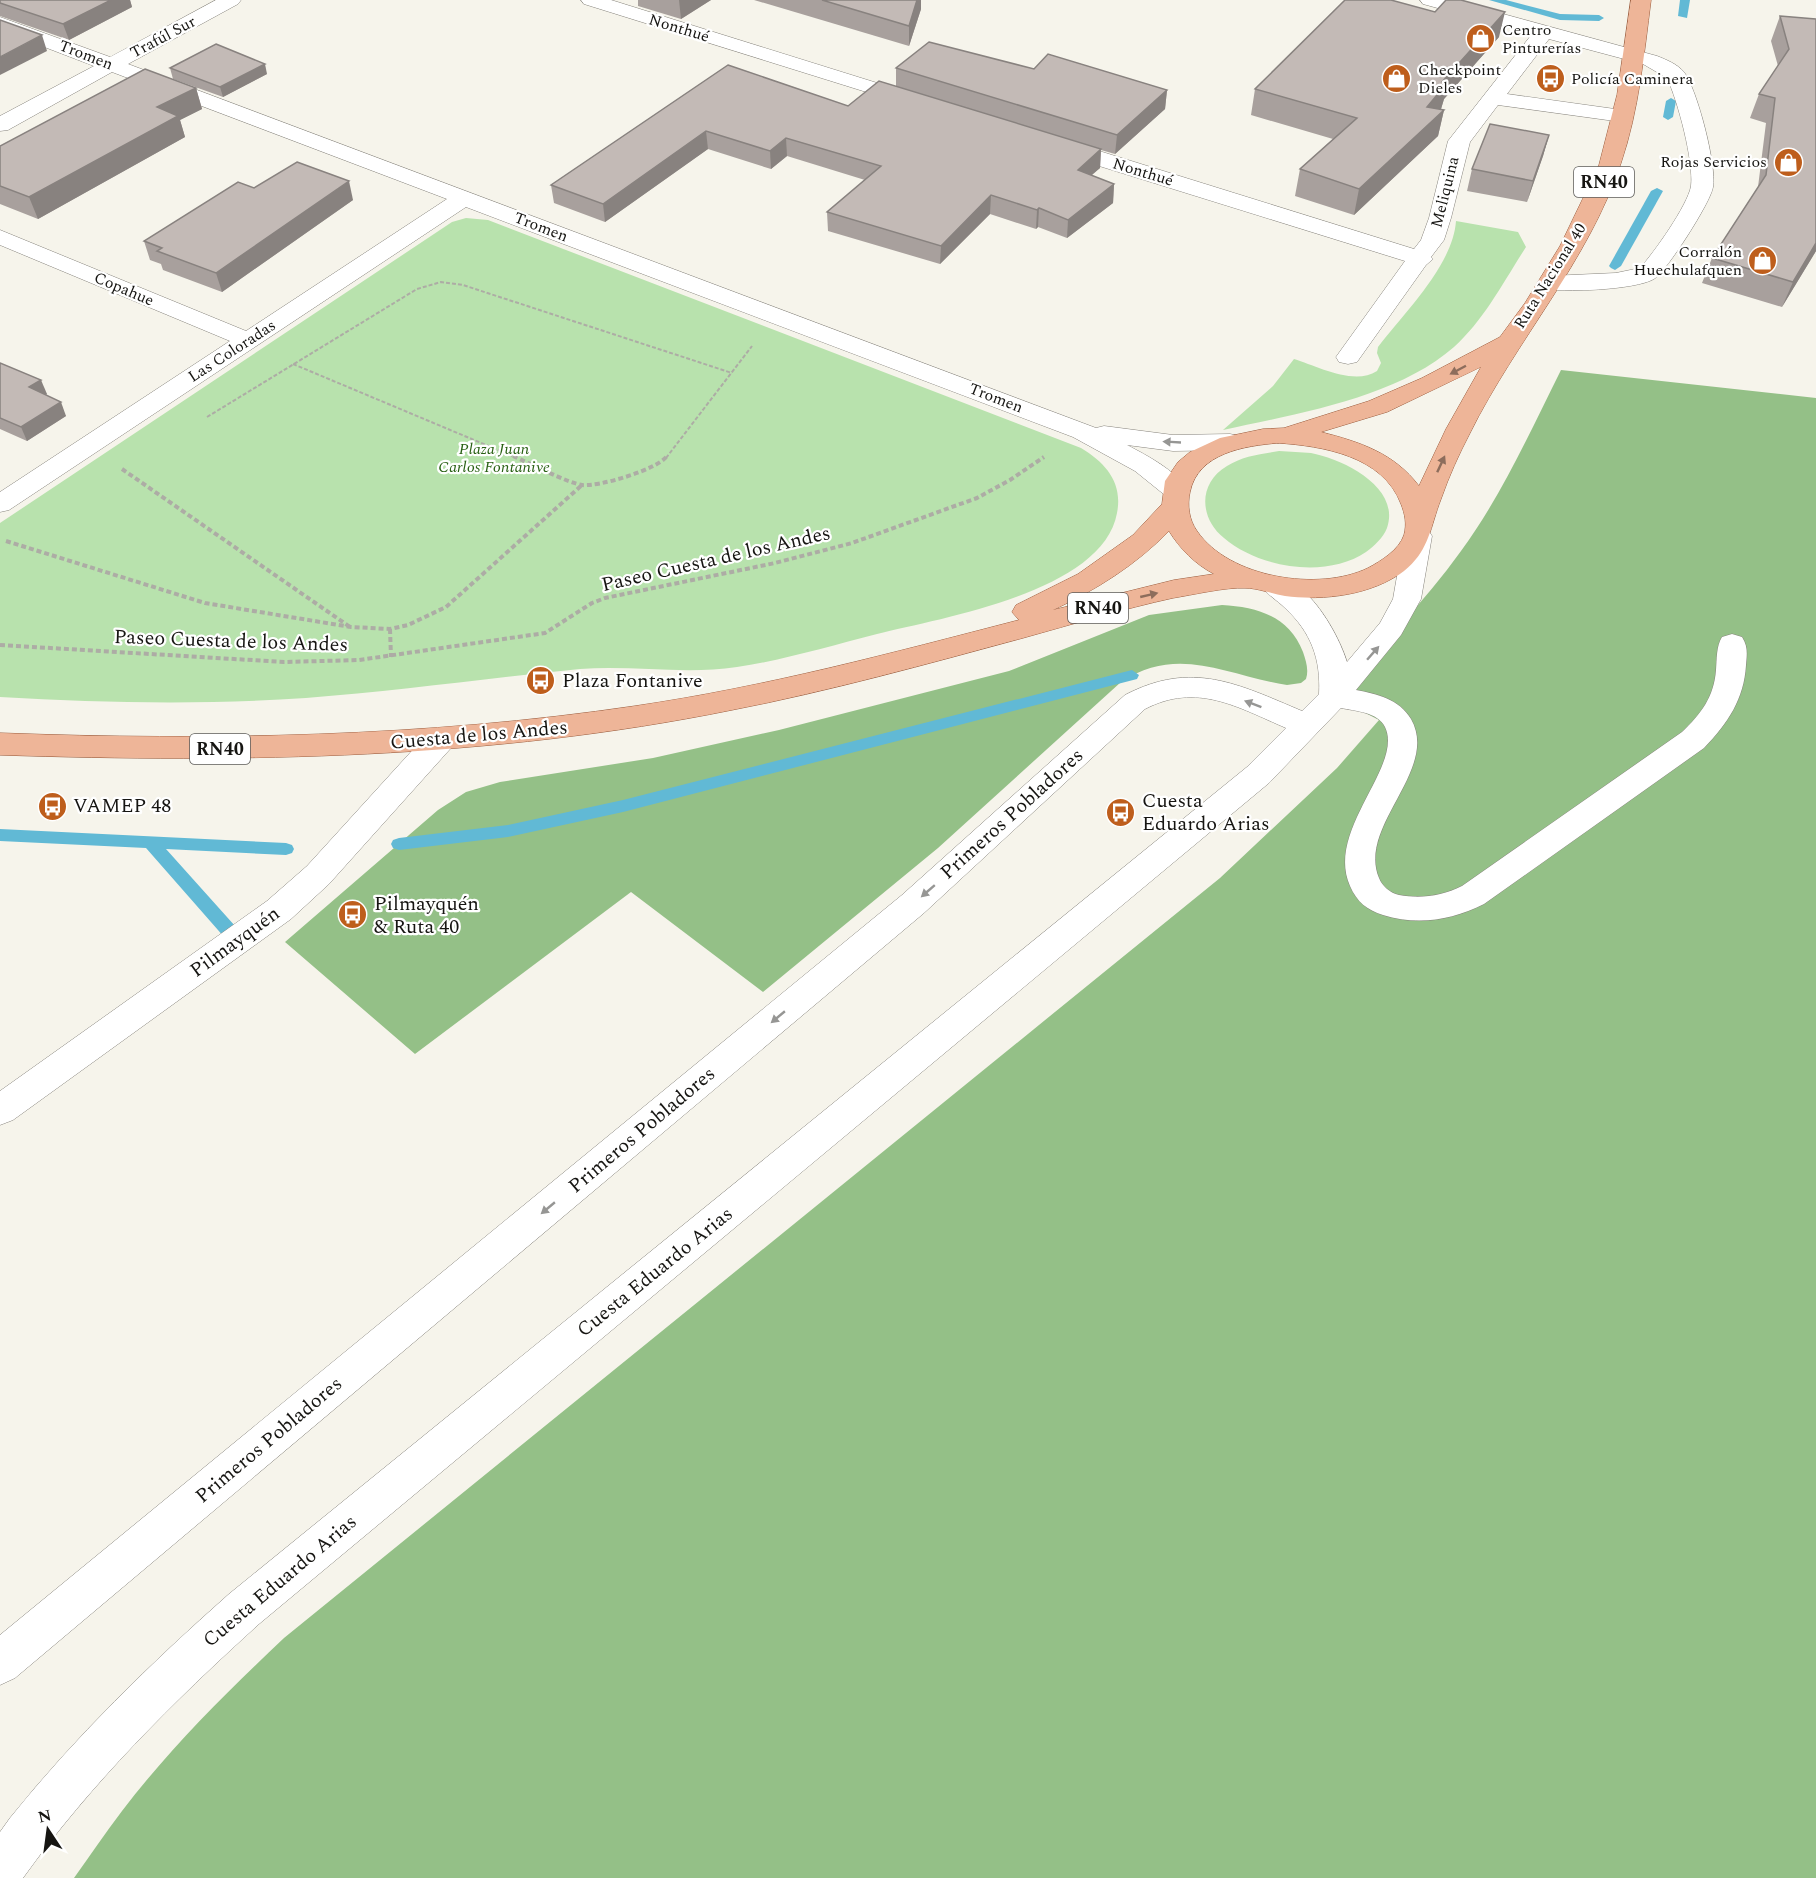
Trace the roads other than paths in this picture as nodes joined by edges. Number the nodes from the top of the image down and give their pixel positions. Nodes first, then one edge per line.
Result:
1 (231, 0) edge
2 (591, 0) edge
3 (1430, 0) edge
4 (1641, 0) edge
5 (0, 23) edge
6 (1545, 31) junction
7 (1633, 54) junction
8 (111, 64) junction
9 (1492, 98) junction
10 (932, 106) edge
11 (1622, 116) junction
12 (0, 125) edge
13 (1034, 138) edge
14 (464, 198) junction
15 (0, 237) edge
16 (1420, 259) junction
17 (1549, 284) junction
18 (248, 340) junction
19 (1509, 342) junction
20 (1348, 357) dead end
21 (1082, 431) junction
22 (1278, 435) junction
23 (1230, 442) junction
24 (1175, 499) junction
25 (0, 504) edge
26 (1419, 527) junction
27 (1262, 581) junction
28 (1732, 644) dead end
29 (950, 647) junction
30 (1334, 697) junction
31 (1307, 725) junction
32 (440, 740) junction
33 (0, 744) edge
34 (0, 1110) edge
35 (0, 1663) edge
36 (0, 1871) edge

1 - 8 street, Trafúl Sur
2 - 10 street, Nonthué
3 - 6 street
4 - 7 main road, Ruta Nacional 40 / RN40
5 - 8 street, Tromen
6 - 7 street
6 - 9 street, Meliquina
7 - 11 main road, Ruta Nacional 40 / RN40
7 - 17 street
8 - 12 street, Trafúl Sur
8 - 14 street, Tromen
9 - 11 street
9 - 16 street, Meliquina
11 - 17 main road, Ruta Nacional 40 / RN40
13 - 16 street, Nonthué
14 - 18 street, Las Coloradas
14 - 21 street, Tromen
15 - 18 street, Copahue
16 - 20 street, Meliquina
17 - 19 main road, Ruta Nacional 40 / RN40
18 - 25 street, Las Coloradas
19 -> 22 main road, Ruta Nacional 40 / RN40
26 -> 19 main road, Ruta Nacional 40 / RN40
23 -> 21 street, Tromen
21 - 24 street, Tromen
22 - 23 main road, RN40
22 - 26 main road, RN40
23 - 24 main road, RN40
24 - 27 main road, RN40
24 - 29 main road, Cuesta de los Andes / RN40
26 - 27 main road, RN40
30 -> 26 street, Cuesta Eduardo Arias
29 -> 27 main road, Cuesta de los Andes / RN40
27 - 30 street
28 - 30 street
29 - 32 main road, Cuesta de los Andes / RN40
30 - 31 street, Cuesta Eduardo Arias
31 -> 35 street, Primeros Pobladores
31 - 36 street, Cuesta Eduardo Arias
32 - 33 main road, Cuesta de los Andes / RN40
32 - 34 street, Pilmayquén

